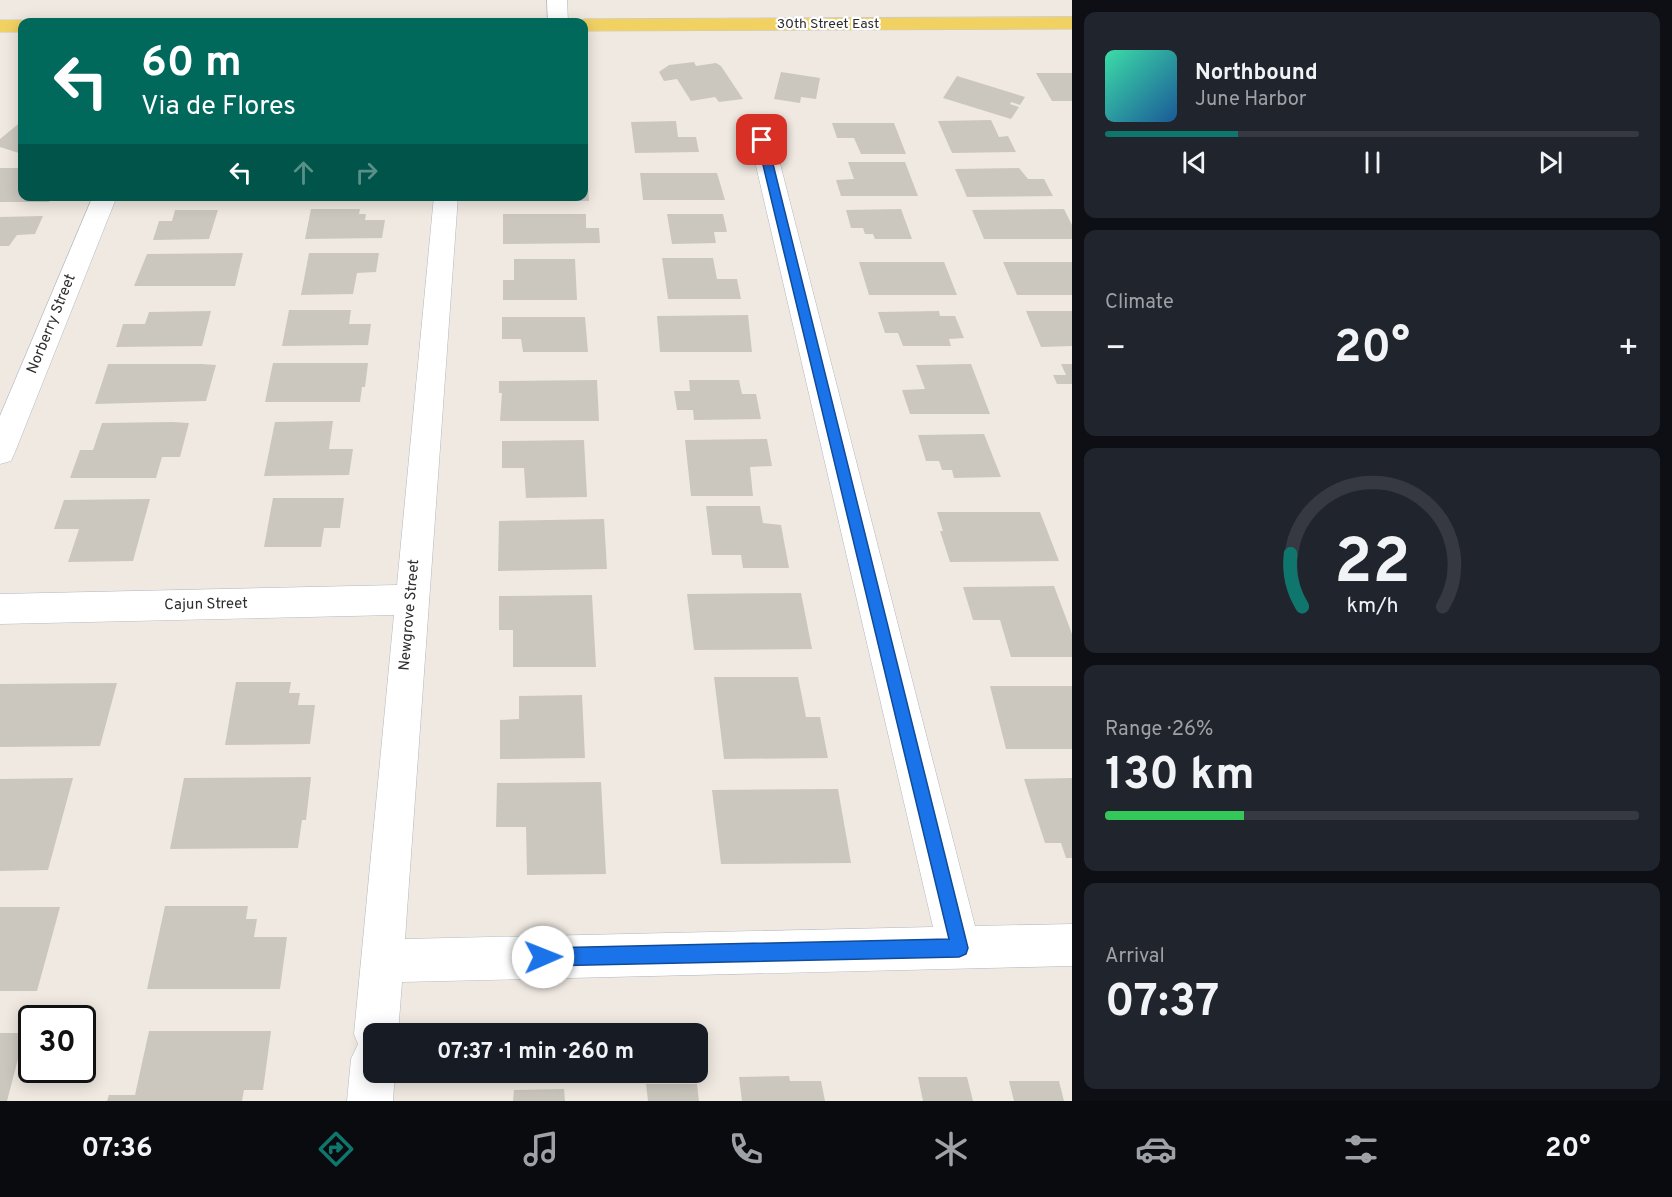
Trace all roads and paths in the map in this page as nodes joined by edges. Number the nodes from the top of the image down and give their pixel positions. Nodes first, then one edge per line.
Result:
1 (556, 0) edge
2 (558, 18) edge
3 (1072, 23) edge
4 (588, 25) edge
5 (0, 26) edge
6 (18, 26) edge
7 (762, 140) dead end
8 (103, 201) edge
9 (446, 201) edge
10 (0, 452) edge
11 (412, 600) junction
12 (0, 609) edge
13 (1072, 945) edge
14 (959, 948) junction
15 (382, 961) junction
16 (377, 1023) edge
17 (372, 1083) edge
18 (370, 1101) edge

1 - 2 street
3 - 4 main road, 30th Street East
5 - 6 main road
7 - 14 street
8 - 10 street, Norberry Street
9 - 11 street, Newgrove Street
11 - 12 street, Cajun Street
11 - 15 street, Newgrove Street
13 - 14 street
14 - 15 street
15 - 16 street, Newgrove Street
17 - 18 street

